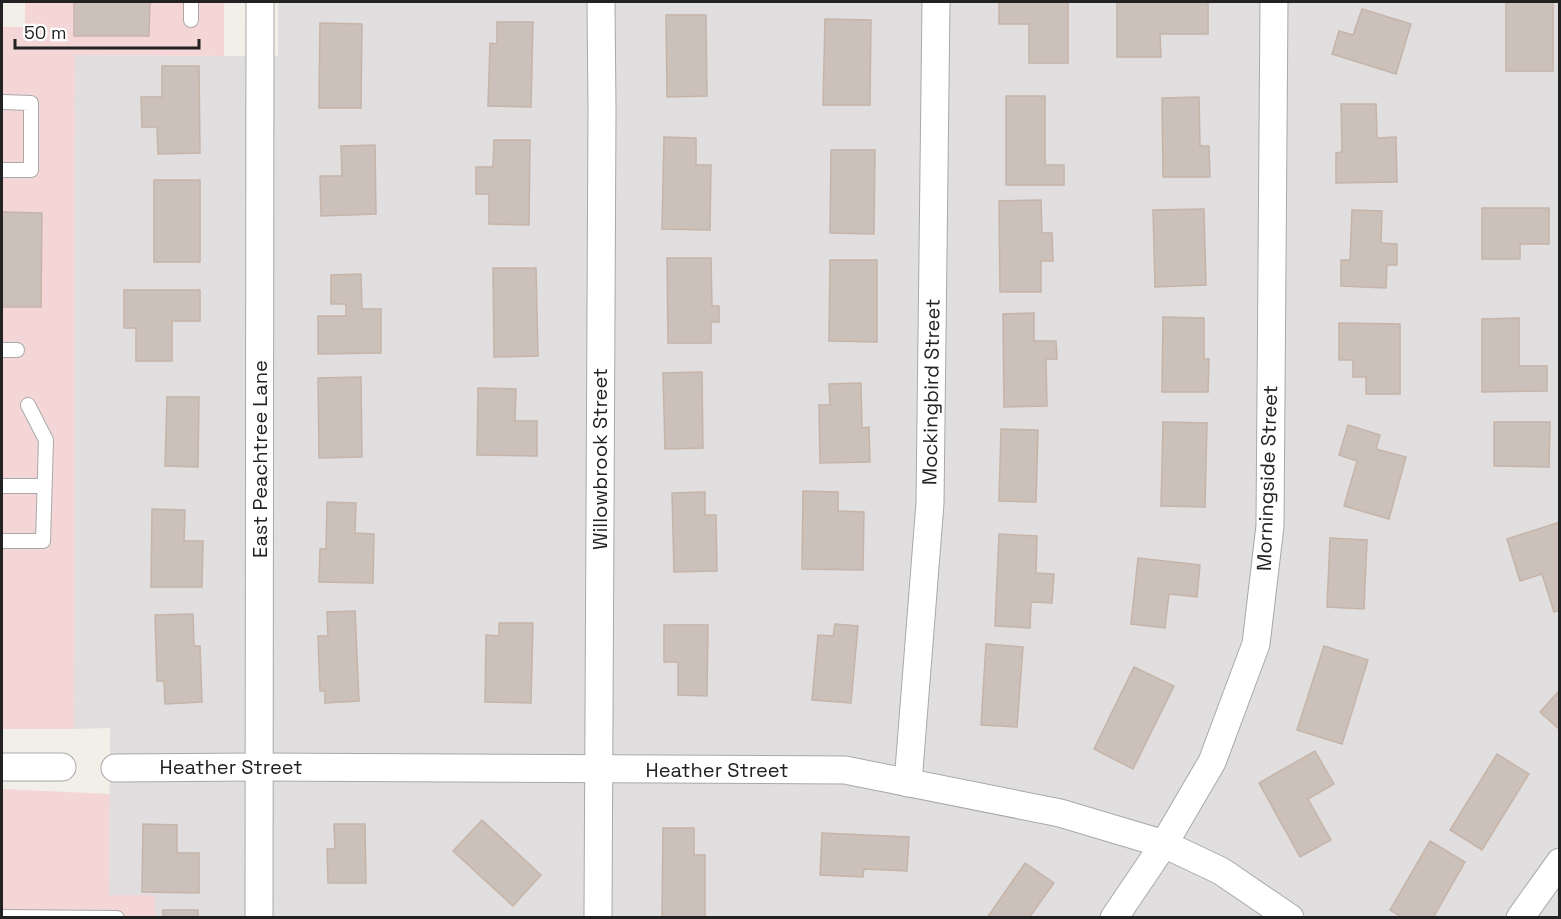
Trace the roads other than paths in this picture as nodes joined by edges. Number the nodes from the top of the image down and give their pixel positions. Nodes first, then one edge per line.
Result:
1 (191, 2) edge
2 (260, 2) edge
3 (601, 2) edge
4 (936, 2) edge
5 (1274, 2) edge
6 (191, 20) dead end
7 (2, 102) edge
8 (2, 170) edge
9 (2, 350) edge
10 (17, 350) dead end
11 (28, 405) dead end
12 (2, 486) edge
13 (44, 486) junction
14 (2, 542) edge
15 (259, 766) junction
16 (2, 767) edge
17 (62, 767) dead end
18 (115, 768) dead end
19 (599, 770) junction
20 (908, 783) junction
21 (1164, 844) junction
22 (1560, 862) edge
23 (2, 917) edge
24 (117, 918) edge
25 (260, 918) edge
26 (598, 918) edge
27 (1114, 918) edge
28 (1290, 918) edge
29 (1520, 918) edge

1 - 6 lane
2 - 15 street, East Peachtree Lane
3 - 19 street, Willowbrook Street
4 - 20 street, Mockingbird Street
5 - 21 street, Morningside Street
7 - 8 lane
9 - 10 lane
11 - 13 lane
12 - 13 lane
13 - 14 lane
15 - 18 street, Heather Street
15 - 19 street, Heather Street
15 - 25 street, East Peachtree Lane
16 - 17 street
19 - 20 street, Heather Street
19 - 26 street, Willowbrook Street
20 - 21 street, Heather Street
21 - 27 street, Morningside Street
21 - 28 street, Heather Street
22 - 29 street
23 - 24 lane

